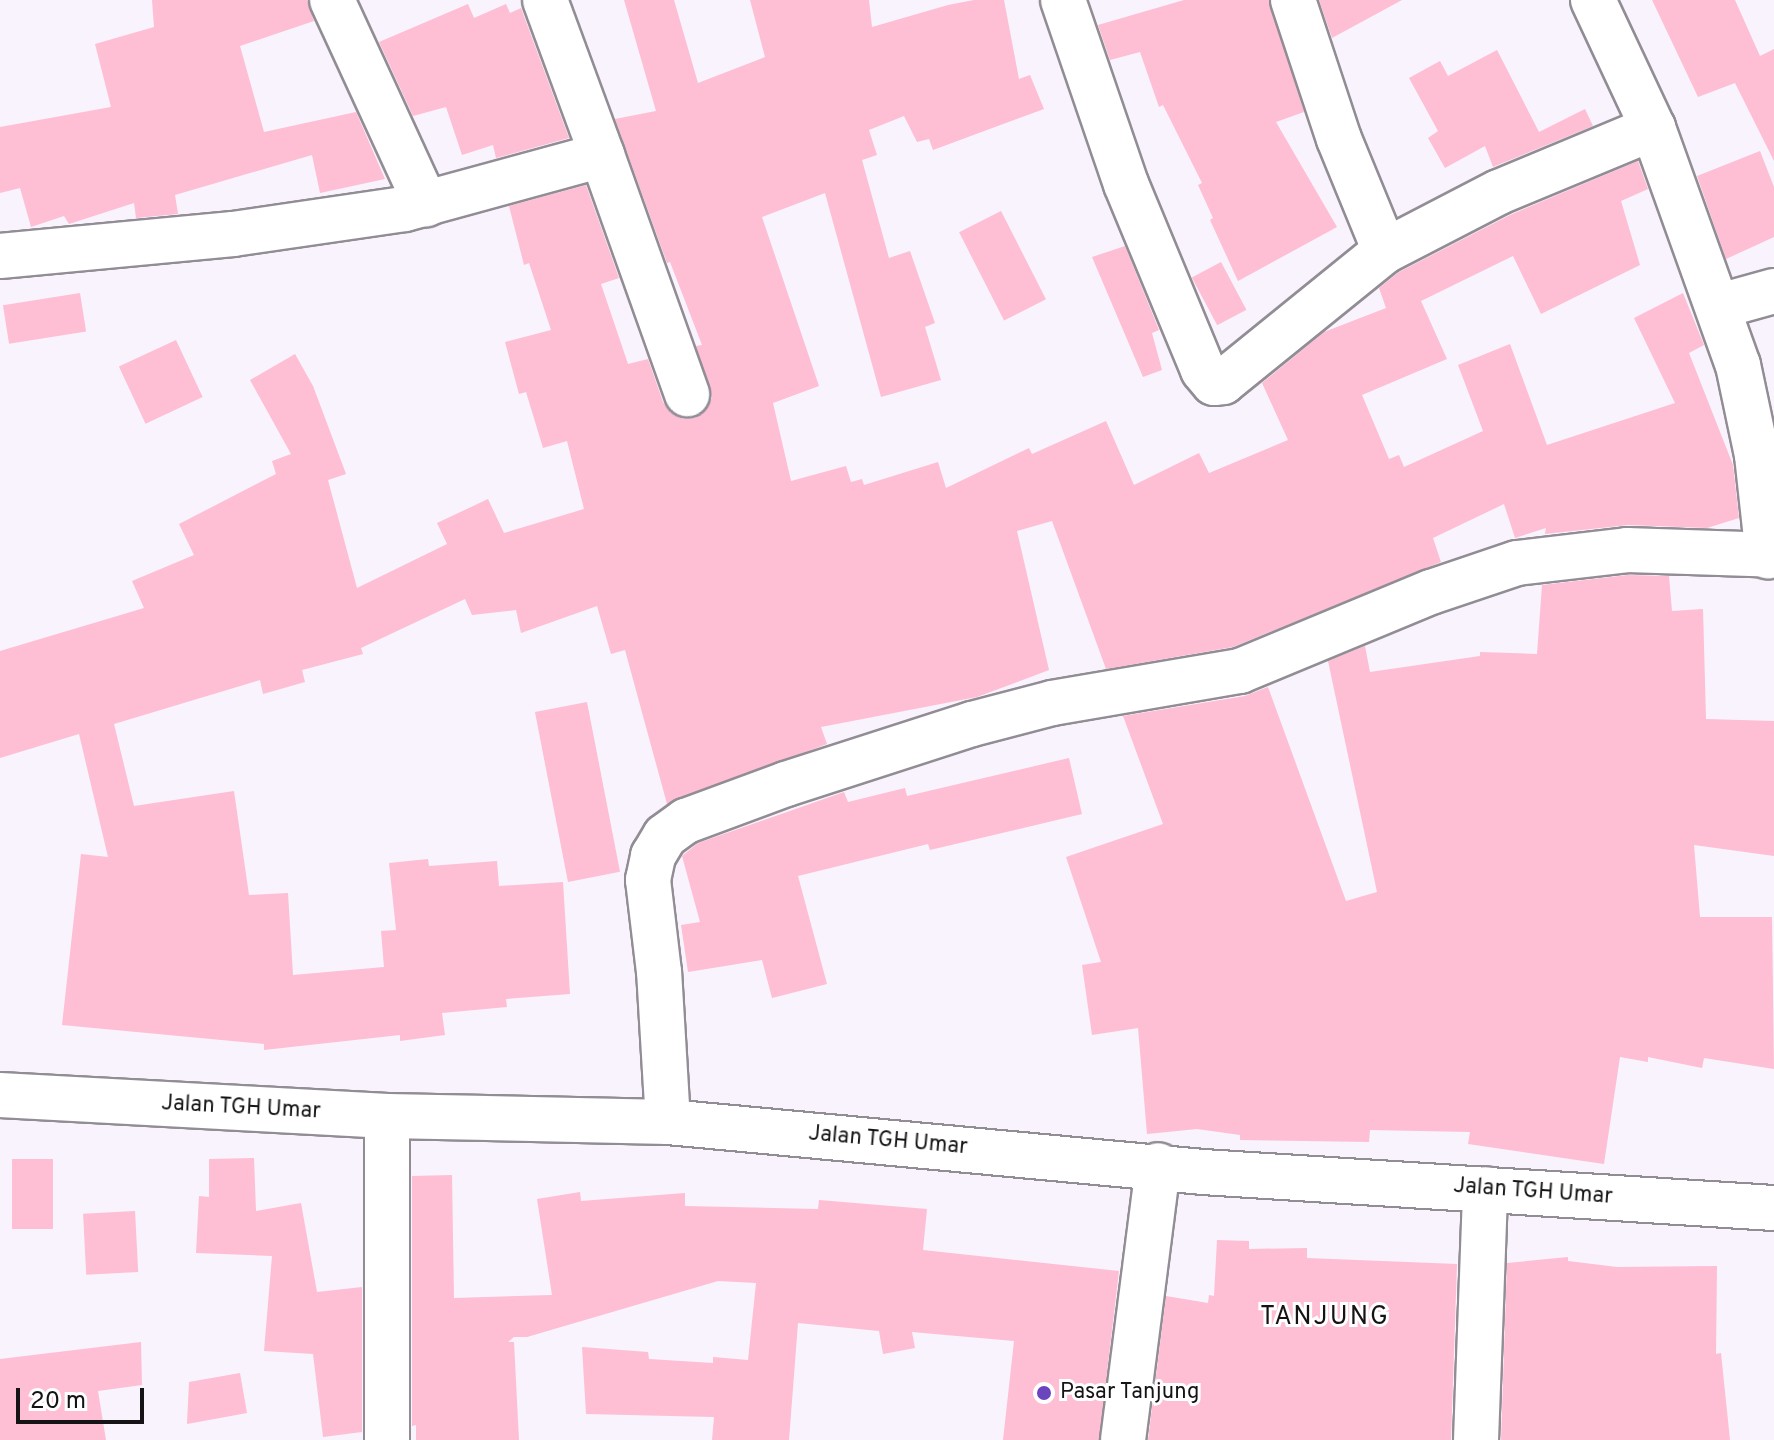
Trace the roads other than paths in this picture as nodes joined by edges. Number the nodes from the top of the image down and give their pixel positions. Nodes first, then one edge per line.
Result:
1 (332, 0) edge
2 (545, 0) edge
3 (1063, 0) edge
4 (1293, 0) edge
5 (1593, 0) edge
6 (1653, 128) junction
7 (602, 155) junction
8 (426, 204) junction
9 (1385, 251) junction
10 (0, 256) edge
11 (1774, 291) edge
12 (1720, 306) junction
13 (687, 394) dead end
14 (1771, 556) edge
15 (0, 1095) edge
16 (387, 1116) junction
17 (668, 1122) junction
18 (1158, 1165) junction
19 (1485, 1189) junction
20 (1774, 1208) edge
21 (387, 1440) edge
22 (1123, 1440) edge
23 (1476, 1440) edge

1 - 8 street
2 - 7 street
3 - 9 street
4 - 9 street
5 - 6 street
6 - 9 street
6 - 12 street
7 - 8 street
7 - 13 street
8 - 10 street
11 - 12 street
12 - 14 street
14 - 17 street
15 - 16 street, Jalan TGH Umar
16 - 17 street, Jalan TGH Umar
16 - 21 street
17 - 18 street, Jalan TGH Umar
18 - 19 street, Jalan TGH Umar
18 - 22 street
19 - 20 street, Jalan TGH Umar
19 - 23 street

